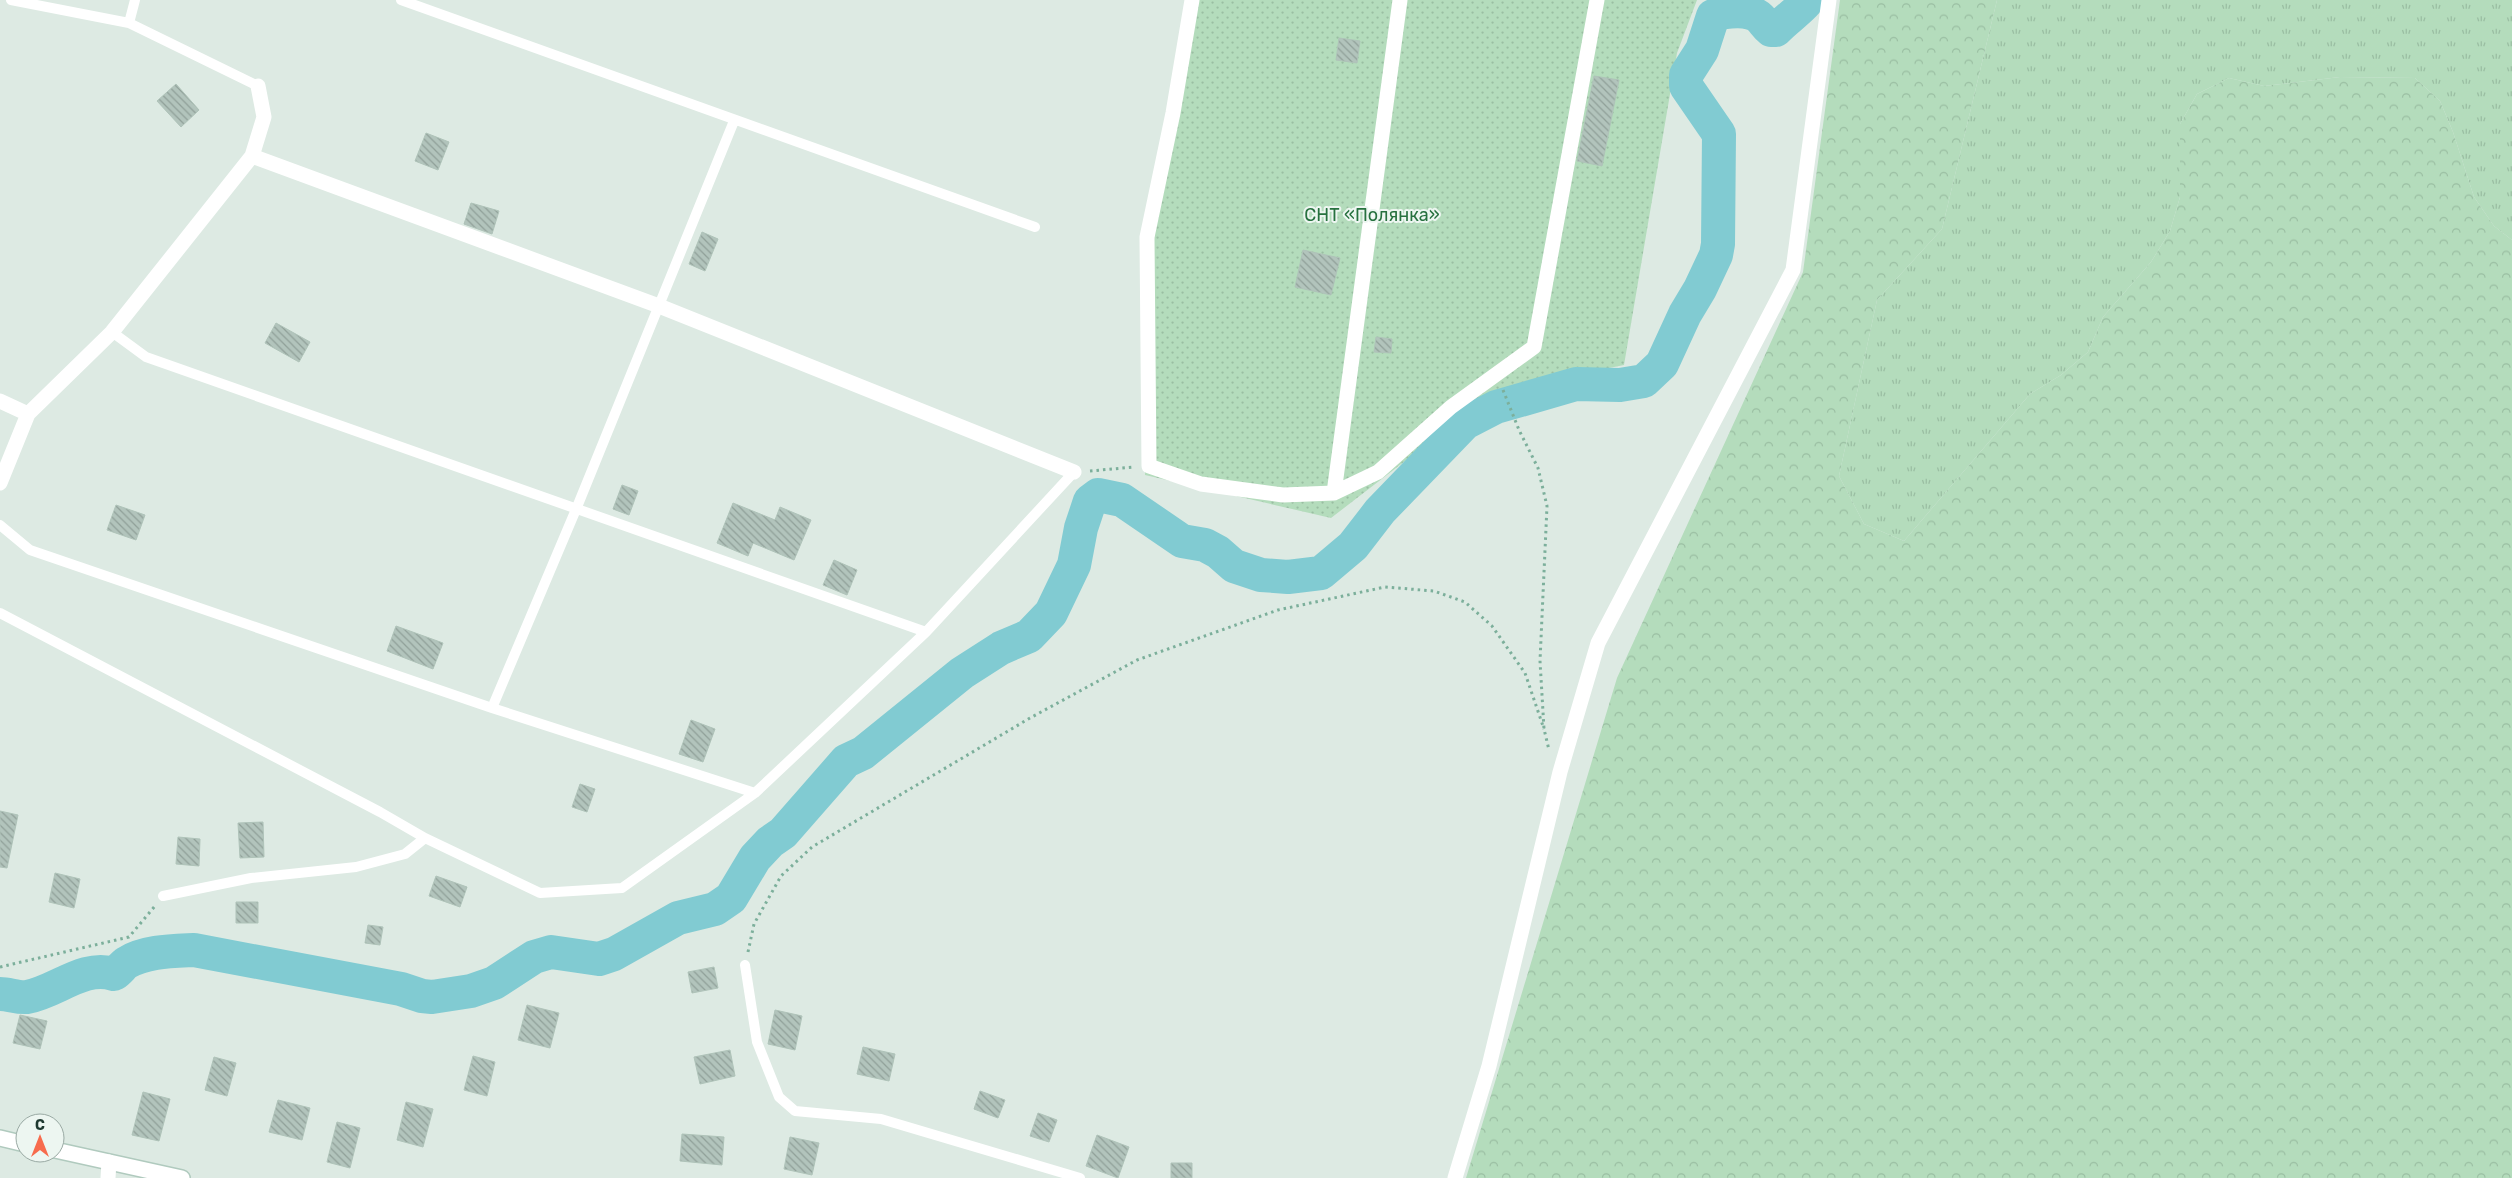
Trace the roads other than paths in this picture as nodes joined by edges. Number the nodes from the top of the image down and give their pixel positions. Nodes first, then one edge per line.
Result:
1 (10, 0) edge
2 (135, 0) edge
3 (401, 0) edge
4 (1192, 0) edge
5 (1400, 0) edge
6 (1597, 0) edge
7 (1829, 0) edge
8 (129, 23) junction
9 (258, 86) joint
10 (734, 121) junction
11 (252, 156) junction
12 (1035, 227) dead end
13 (659, 306) junction
14 (112, 332) junction
15 (0, 401) edge
16 (28, 414) junction
17 (1074, 472) joint
18 (0, 483) edge
19 (1334, 493) junction
20 (577, 507) junction
21 (0, 525) edge
22 (0, 613) edge
23 (926, 632) junction
24 (492, 708) junction
25 (755, 793) junction
26 (424, 838) junction
27 (163, 896) road end
28 (745, 965) road end
29 (0, 1138) edge
30 (15, 1142) edge
31 (65, 1152) edge
32 (109, 1162) junction
33 (108, 1178) edge
34 (182, 1178) edge
35 (1080, 1178) edge
36 (1455, 1178) edge

1 - 8 lane
2 - 8 lane
3 - 10 lane
4 - 19 street
5 - 19 street
6 - 19 street
7 - 36 street
8 - 9 lane
9 - 11 street
10 - 12 lane
10 - 13 lane
11 - 13 street
11 - 14 street
13 - 17 street
13 - 20 lane
14 - 16 street
14 - 20 lane
15 - 16 street
16 - 18 street
17 - 23 lane
20 - 23 lane
20 - 24 lane
21 - 24 lane
22 - 26 lane
23 - 25 lane
24 - 25 lane
25 - 26 lane
26 - 27 lane
28 - 35 lane
29 - 30 street
31 - 32 street
32 - 33 street
32 - 34 street

